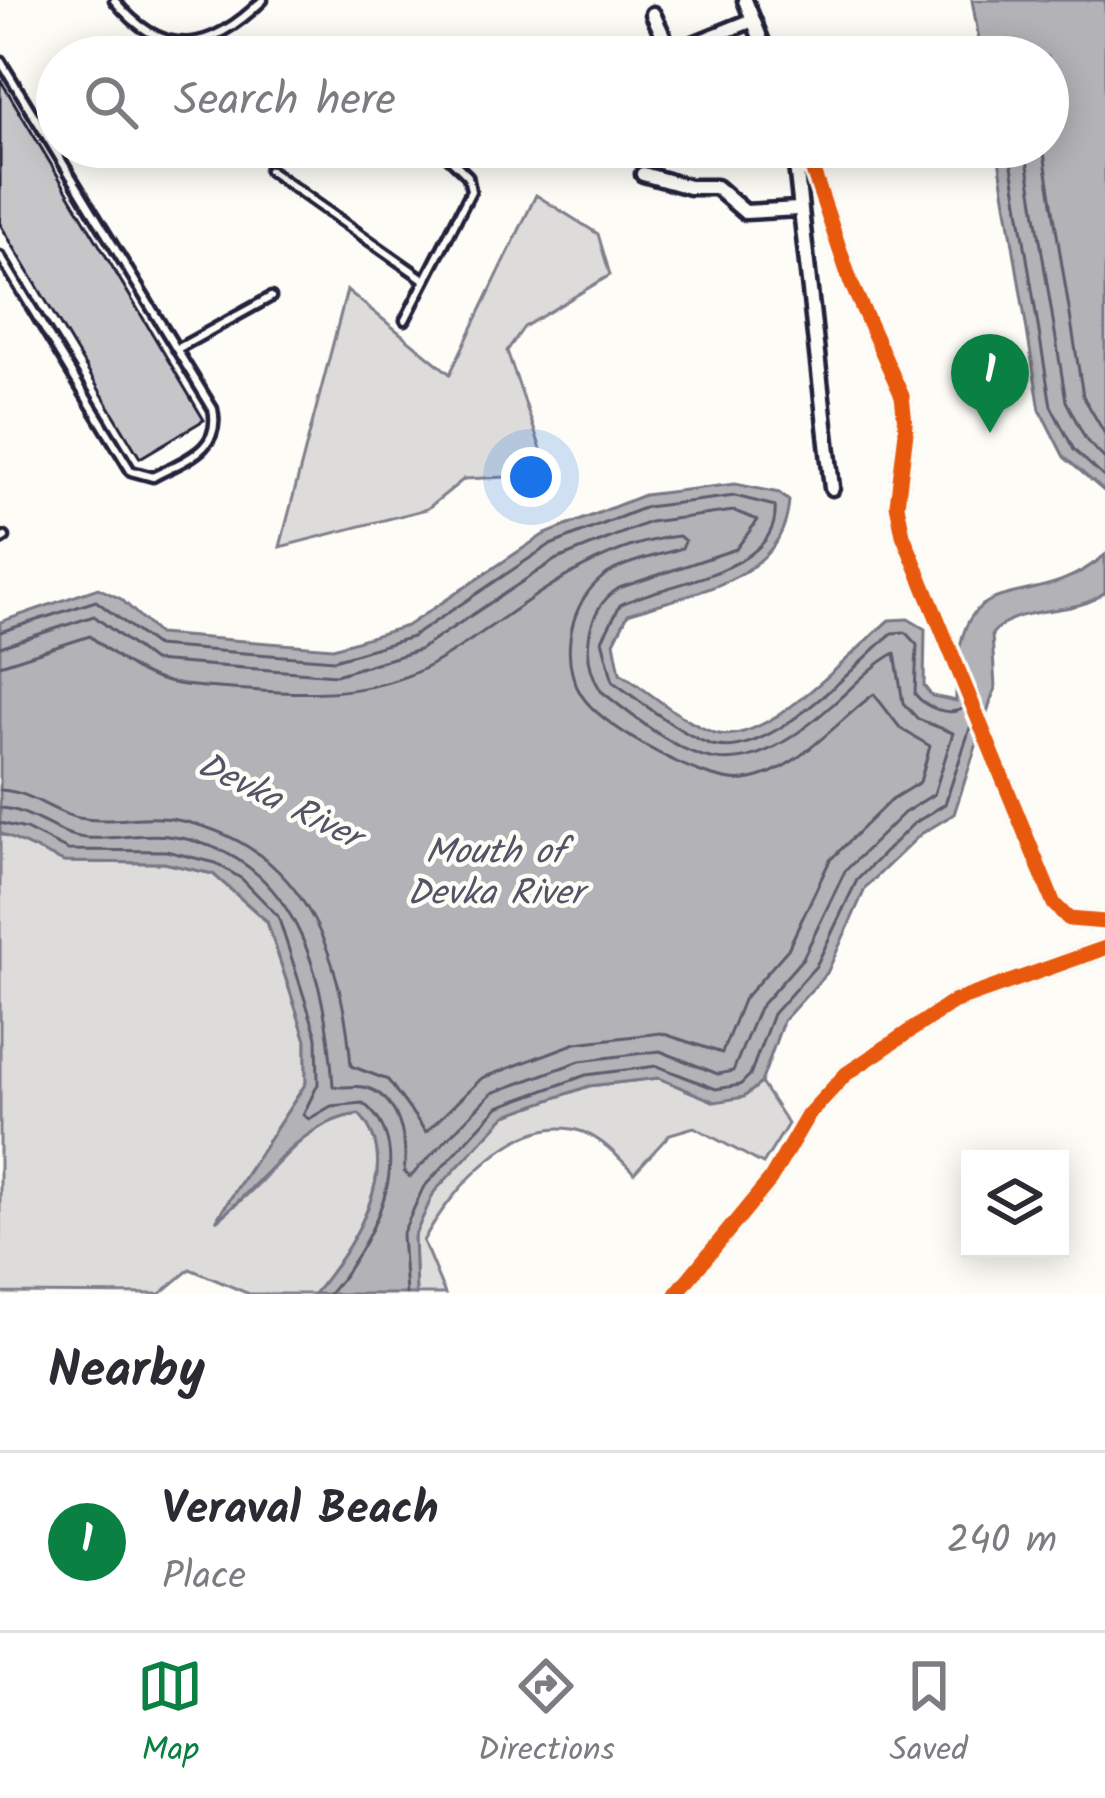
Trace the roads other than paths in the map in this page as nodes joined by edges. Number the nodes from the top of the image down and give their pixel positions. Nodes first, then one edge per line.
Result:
1 (114, 0) edge
2 (263, 0) edge
3 (745, 0) edge
4 (652, 14) dead end
5 (753, 20) junction
6 (161, 36) edge
7 (219, 36) edge
8 (660, 36) edge
9 (713, 36) edge
10 (759, 36) edge
11 (0, 60) edge
12 (36, 119) edge
13 (66, 168) edge
14 (460, 168) edge
15 (795, 168) edge
16 (812, 168) edge
17 (269, 170) dead end
18 (643, 174) dead end
19 (798, 209) junction
20 (0, 256) edge
21 (425, 280) junction
22 (271, 296) dead end
23 (405, 320) dead end
24 (177, 350) junction
25 (832, 488) dead end
26 (1105, 922) edge
27 (1105, 948) edge
28 (676, 1294) edge

1 - 6 lane
2 - 7 lane
3 - 5 street
4 - 8 street
5 - 9 street
5 - 10 street
11 - 12 lane
13 - 24 lane
14 - 21 lane
15 - 19 street
16 - 26 street
17 - 21 lane
18 - 19 street
19 - 25 street
20 - 24 lane
21 - 23 lane
22 - 24 lane
27 - 28 street

